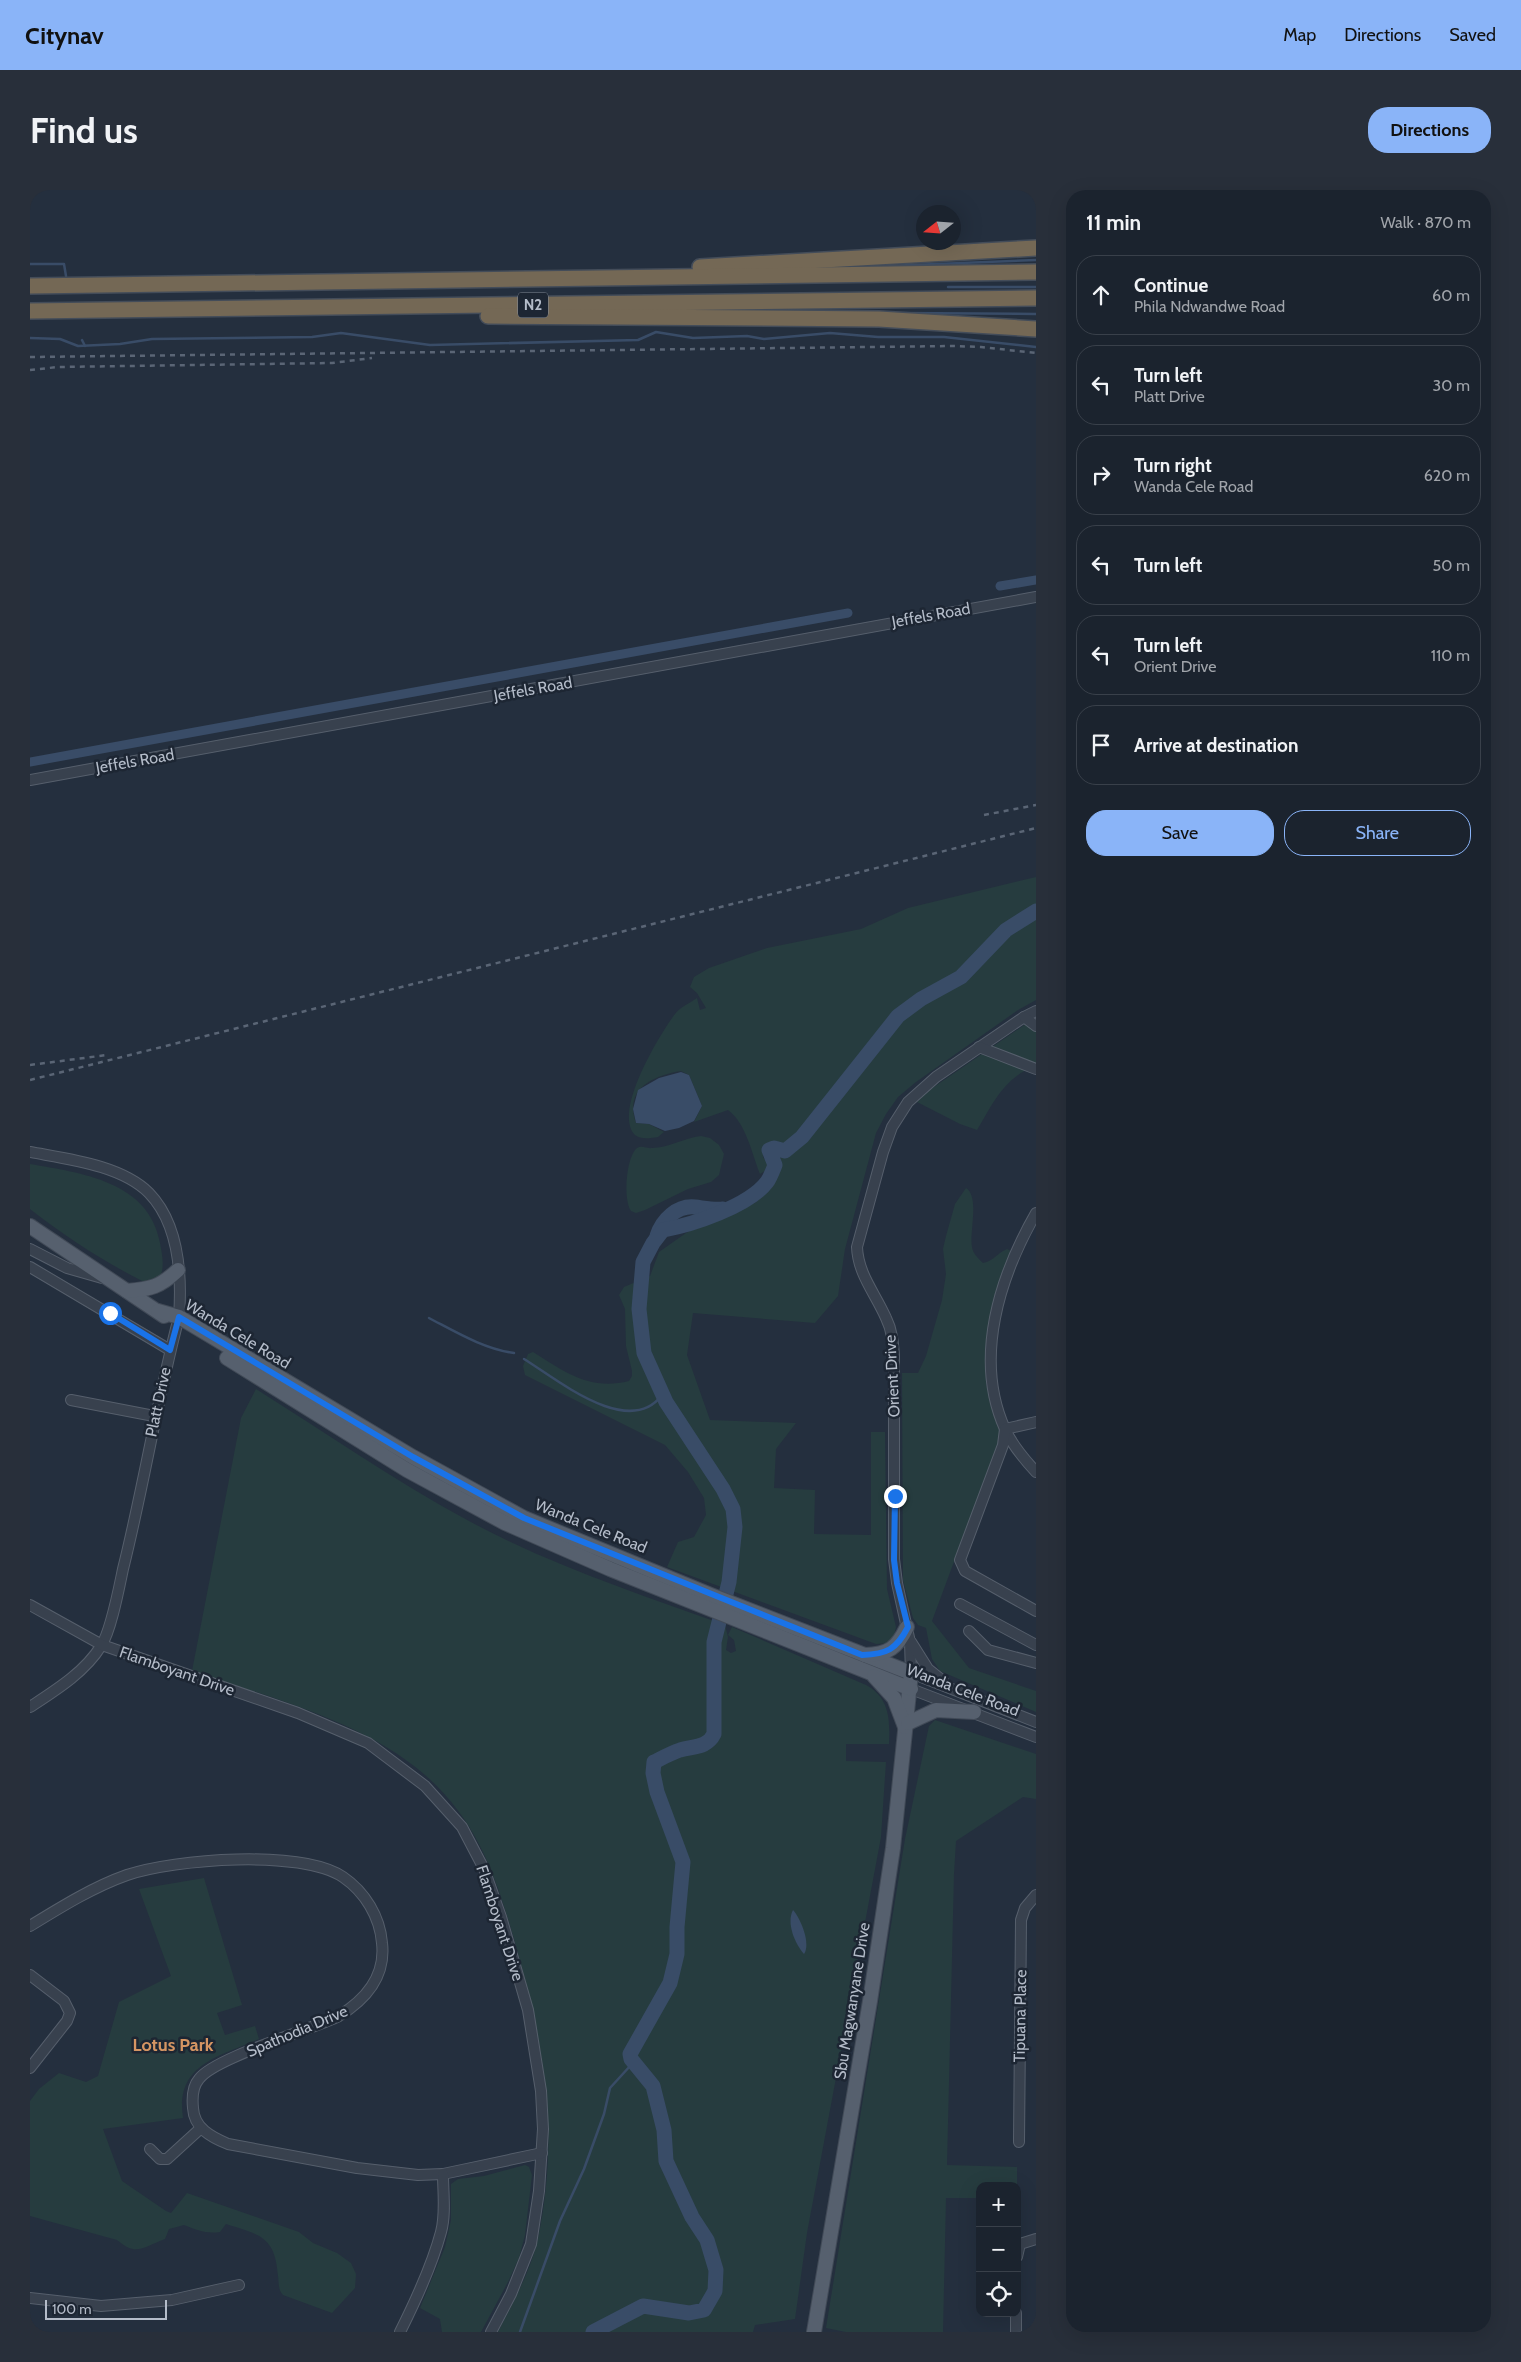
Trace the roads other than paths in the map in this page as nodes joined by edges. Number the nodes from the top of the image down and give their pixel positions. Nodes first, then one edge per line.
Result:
1 (1036, 248) edge
2 (1036, 272) edge
3 (551, 280) junction
4 (30, 286) edge
5 (1036, 298) edge
6 (334, 308) junction
7 (30, 312) edge
8 (1036, 329) edge
9 (1036, 598) edge
10 (30, 780) edge
11 (1036, 1011) edge
12 (1024, 1016) junction
13 (1036, 1026) edge
14 (979, 1047) junction
15 (1036, 1069) edge
16 (30, 1152) edge
17 (1036, 1213) edge
18 (30, 1226) edge
19 (30, 1249) edge
20 (30, 1267) edge
21 (178, 1270) junction
22 (108, 1279) junction
23 (127, 1291) junction
24 (178, 1322) junction
25 (170, 1350) junction
26 (70, 1400) dead end
27 (154, 1416) junction
28 (1036, 1422) edge
29 (1005, 1429) junction
30 (1036, 1472) edge
31 (960, 1604) dead end
32 (30, 1605) edge
33 (1036, 1611) edge
34 (736, 1612) junction
35 (908, 1627) junction
36 (969, 1631) dead end
37 (910, 1642) junction
38 (102, 1645) junction
39 (1036, 1645) edge
40 (862, 1655) junction
41 (1036, 1663) edge
42 (868, 1671) junction
43 (911, 1673) junction
44 (911, 1689) junction
45 (953, 1689) junction
46 (30, 1707) edge
47 (974, 1712) junction
48 (1036, 1722) edge
49 (907, 1727) junction
50 (1036, 1736) edge
51 (1036, 1895) edge
52 (30, 1926) edge
53 (30, 1975) edge
54 (30, 2068) edge
55 (201, 2128) junction
56 (1019, 2142) dead end
57 (150, 2149) dead end
58 (542, 2153) junction
59 (443, 2174) junction
60 (1036, 2239) edge
61 (1021, 2244) edge
62 (239, 2285) dead end
63 (30, 2298) edge
64 (1016, 2317) edge
65 (400, 2332) edge
66 (491, 2332) edge
67 (814, 2332) edge
68 (1016, 2332) edge

1 - 3 highway
2 - 3 highway, N2
3 - 4 highway, N2
5 - 6 highway, N2
6 - 7 highway, N2
6 - 8 highway
9 - 10 street, Jeffels Road
11 - 12 street, Orient Drive
12 - 13 street
12 - 14 street, Orient Drive
14 - 15 street
14 - 35 street, Orient Drive
16 - 21 street, Platt Drive
17 - 29 street
18 - 22 main road, Wanda Cele Road
19 - 22 street
20 - 25 street
21 - 23 main road
21 - 24 street, Platt Drive
22 - 23 main road, Wanda Cele Road
23 - 24 main road, Wanda Cele Road
24 - 25 street, Platt Drive
24 - 34 main road, Wanda Cele Road
25 - 27 street, Platt Drive
26 - 27 street
27 - 38 street, Platt Drive
28 - 29 street
29 - 30 street
29 - 33 street
31 - 39 street
32 - 38 street, Flamboyant Drive
34 - 40 main road, Wanda Cele Road
34 - 42 main road, Wanda Cele Road
35 - 37 street, Orient Drive
35 - 40 main road
36 - 41 street
37 - 43 street, Orient Drive
37 - 45 street
38 - 46 street, Platt Drive
38 - 58 street, Flamboyant Drive
40 - 43 main road, Wanda Cele Road
42 - 44 main road, Wanda Cele Road
42 - 49 main road
43 - 44 main road, Sbu Magwanyane Drive
43 - 45 street, Wanda Cele Road
44 - 47 street, Wanda Cele Road
44 - 49 main road, Sbu Magwanyane Drive
45 - 48 street, Wanda Cele Road
47 - 49 main road
47 - 50 street, Wanda Cele Road
49 - 67 main road, Sbu Magwanyane Drive
51 - 56 street, Tipuana Place
52 - 55 street, Spathodia Drive
53 - 54 street
55 - 57 street
55 - 59 street
58 - 59 street
58 - 66 street, Flamboyant Drive
59 - 65 street
60 - 61 street
62 - 63 street
64 - 68 street

